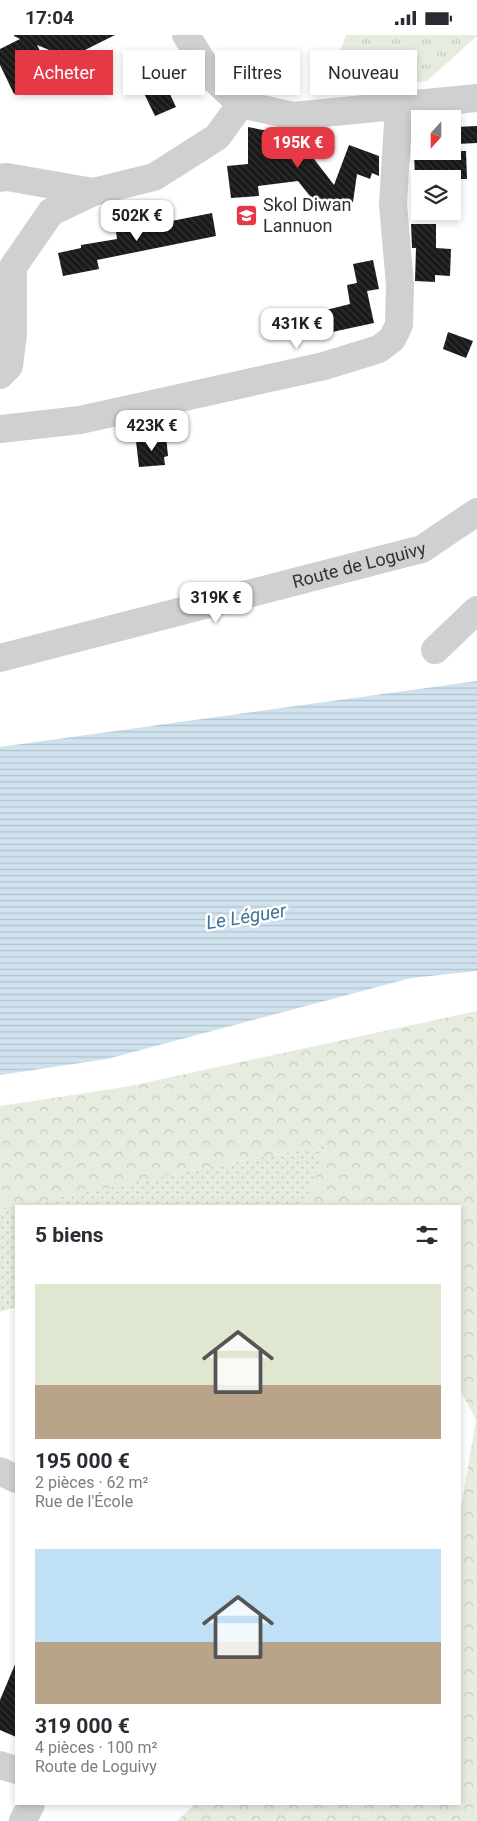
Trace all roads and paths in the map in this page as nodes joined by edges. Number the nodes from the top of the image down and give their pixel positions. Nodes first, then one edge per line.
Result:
1 (186, 35) edge
2 (477, 99) edge
3 (241, 104) junction
4 (399, 105) junction
5 (0, 178) edge
6 (93, 192) junction
7 (0, 375) edge
8 (0, 429) edge
9 (477, 512) edge
10 (477, 610) edge
11 (435, 650) dead end
12 (0, 658) edge
13 (0, 1471) edge
14 (15, 1478) edge
15 (0, 1765) edge
16 (15, 1770) edge
17 (31, 1805) edge
18 (23, 1821) edge

1 - 3 street
2 - 4 street
3 - 4 street
3 - 6 street
4 - 8 street
5 - 6 street
6 - 7 street
9 - 12 street, Route de Loguivy
10 - 11 street
13 - 14 street
15 - 16 street
17 - 18 street

